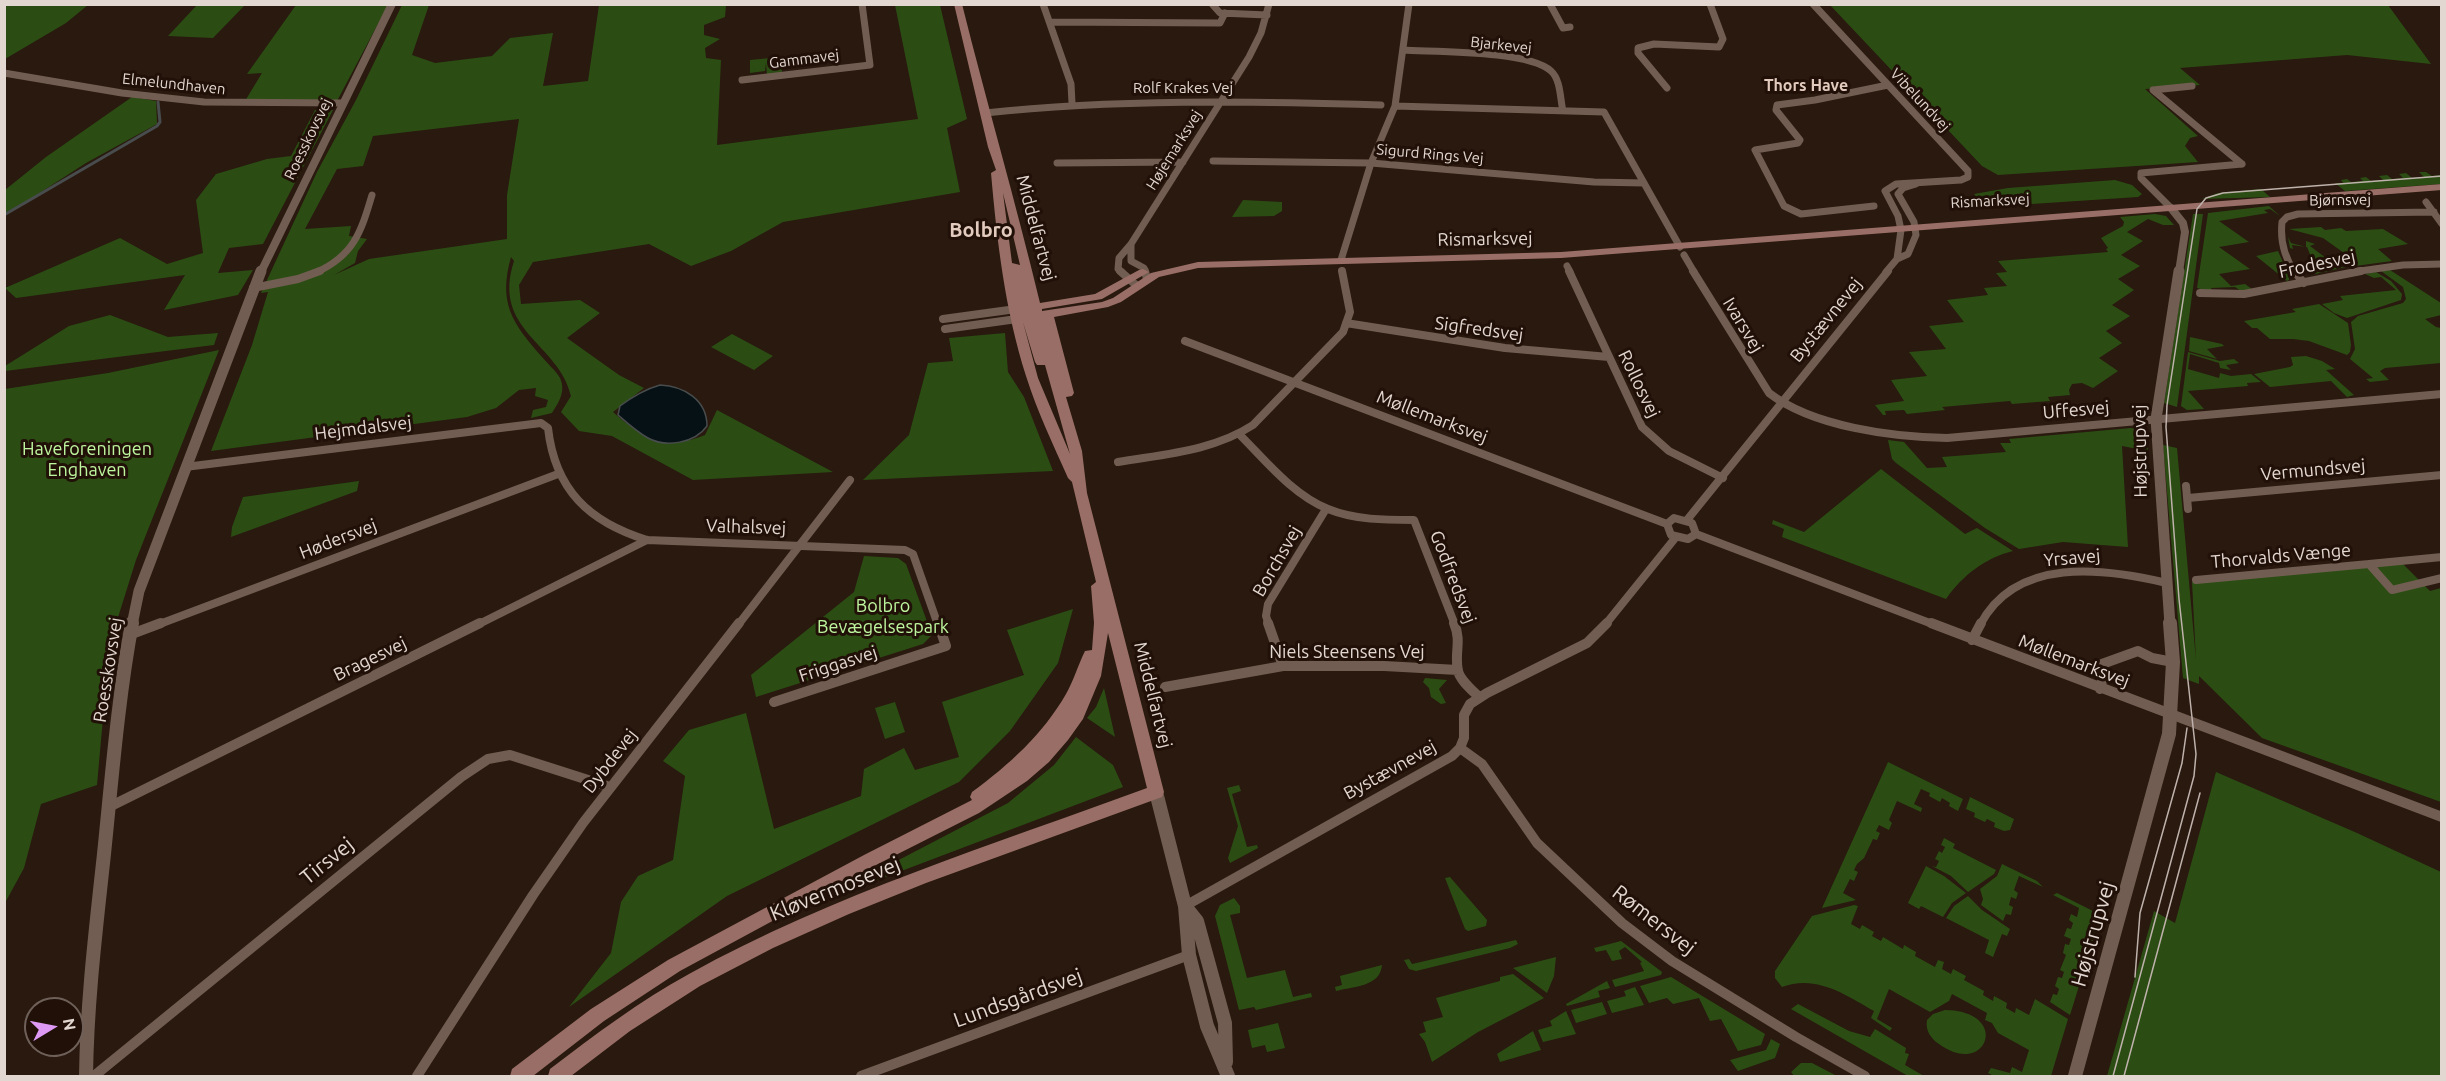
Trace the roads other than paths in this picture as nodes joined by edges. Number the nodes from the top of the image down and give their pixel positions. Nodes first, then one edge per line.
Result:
1 (392, 4) edge
2 (862, 4) edge
3 (958, 4) edge
4 (1043, 4) edge
5 (1212, 4) edge
6 (1269, 4) edge
7 (1409, 4) edge
8 (1550, 4) edge
9 (1710, 4) edge
10 (1813, 4) edge
11 (1225, 13) junction
12 (1268, 15) junction
13 (1050, 22) junction
14 (1570, 27) dead end
15 (1403, 51) junction
16 (4, 73) edge
17 (742, 80) dead end
18 (1888, 84) junction
19 (2192, 86) dead end
20 (1667, 88) dead end
21 (1222, 100) junction
22 (342, 103) junction
23 (1072, 103) junction
24 (1381, 105) dead end
25 (1395, 106) junction
26 (1563, 111) junction
27 (985, 113) junction
28 (993, 147) junction
29 (1213, 161) dead end
30 (1183, 162) junction
31 (1057, 163) dead end
32 (1371, 163) junction
33 (1644, 183) junction
34 (1916, 184) junction
35 (2442, 187) edge
36 (372, 195) dead end
37 (2426, 202) dead end
38 (1874, 206) dead end
39 (2169, 206) junction
40 (2434, 212) junction
41 (1915, 224) junction
42 (2442, 224) edge
43 (1900, 226) junction
44 (1726, 242) junction
45 (1131, 244) junction
46 (1682, 251) junction
47 (1897, 259) junction
48 (2442, 264) edge
49 (1341, 266) junction
50 (1567, 267) dead end
51 (1139, 279) junction
52 (2304, 283) junction
53 (253, 288) junction
54 (2200, 293) dead end
55 (1030, 313) junction
56 (944, 319) dead end
57 (1346, 323) junction
58 (945, 329) dead end
59 (1185, 341) dead end
60 (1610, 357) junction
61 (1296, 383) junction
62 (2442, 394) edge
63 (1782, 403) junction
64 (2156, 419) junction
65 (546, 424) joint
66 (1240, 435) junction
67 (1076, 451) junction
68 (1118, 462) dead end
69 (185, 467) junction
70 (558, 474) junction
71 (2442, 475) edge
72 (1723, 478) junction
73 (850, 480) dead end
74 (2186, 486) dead end
75 (1080, 494) junction
76 (2188, 498) junction
77 (1326, 509) junction
78 (2188, 509) dead end
79 (1687, 520) junction
80 (1667, 524) junction
81 (1696, 534) junction
82 (1676, 537) junction
83 (1093, 539) junction
84 (647, 540) junction
85 (800, 545) junction
86 (2442, 557) edge
87 (2369, 564) junction
88 (2442, 578) edge
89 (2196, 580) dead end
90 (2167, 583) junction
91 (129, 635) junction
92 (1972, 640) junction
93 (946, 646) joint
94 (2173, 662) junction
95 (1283, 666) junction
96 (1458, 670) junction
97 (1166, 687) dead end
98 (2100, 689) junction
99 (1479, 698) junction
100 (774, 702) dead end
101 (2172, 715) junction
102 (1460, 748) junction
103 (610, 787) junction
104 (1156, 792) junction
105 (109, 807) junction
106 (2442, 817) edge
107 (1185, 906) junction
108 (1189, 955) junction
109 (1227, 1073) edge
110 (86, 1077) edge
111 (94, 1077) edge
112 (417, 1077) edge
113 (519, 1077) edge
114 (557, 1077) edge
115 (861, 1077) edge
116 (1865, 1077) edge
117 (2075, 1077) edge

1 - 22 street, Roesskovsvej
2 - 17 street, Gammavej
3 - 27 main road, Middelfartvej
4 - 13 street
5 - 11 street
6 - 12 street, Højemarksvej
7 - 15 street
8 - 14 street
9 - 20 street
10 - 18 street, Vibelundvej
11 - 12 street
11 - 13 street
12 - 21 street, Højemarksvej
13 - 23 street
15 - 25 street
15 - 26 street, Bjarkevej
16 - 22 street, Elmelundhaven
18 - 34 street, Vibelundvej
18 - 38 street
19 - 39 street
21 - 23 street, Rolf Krakes Vej
21 - 24 street, Rolf Krakes Vej
21 - 30 street, Højemarksvej
22 - 53 street, Roesskovsvej
23 - 27 street, Rolf Krakes Vej
25 - 26 street
25 - 32 street
26 - 33 street, Ivarsvej
27 - 28 main road, Middelfartvej
28 - 55 main road, Middelfartvej
28 - 55 main road, Middelfartvej
29 - 32 street, Sigurd Rings Vej
30 - 31 street
30 - 45 street, Højemarksvej
32 - 33 street, Sigurd Rings Vej
32 - 49 street
33 - 46 street, Ivarsvej
34 - 41 street
34 - 43 street, Vibelundvej
35 - 39 main road, Rismarksvej
36 - 53 street
37 - 40 street
39 - 41 main road, Rismarksvej
39 - 41 main road, Rismarksvej
39 - 64 street, Højstrupvej
40 - 42 street
40 - 52 street, Bjørnsvej
41 - 43 main road, Rismarksvej
41 - 47 street, Bystævnevej
43 - 44 main road, Rismarksvej
43 - 44 main road, Rismarksvej
43 - 47 street
44 - 46 main road, Rismarksvej
45 - 51 street
45 - 51 street, Højemarksvej
46 - 49 main road, Rismarksvej
46 - 63 street, Ivarsvej
47 - 63 street, Bystævnevej
48 - 52 street, Frodesvej
49 - 51 main road, Rismarksvej
49 - 57 street
50 - 60 street, Rollosvej
51 - 55 main road, Rismarksvej
52 - 54 street, Frodesvej
53 - 69 street, Roesskovsvej
55 - 56 street
55 - 58 street
55 - 67 main road, Middelfartvej
55 - 67 main road
55 - 75 main road, Middelfartvej
57 - 60 street, Sigfredsvej
57 - 61 street
59 - 61 street, Møllemarksvej
60 - 72 street, Rollosvej
61 - 66 street
61 - 80 street, Møllemarksvej
62 - 64 street, Uffesvej
63 - 64 street, Uffesvej
63 - 72 street, Bystævnevej
64 - 90 street, Højstrupvej
65 - 69 street, Hejmdalsvej
65 - 70 street, Valhalsvej
66 - 68 street
66 - 77 street, Godfredsvej
67 - 75 main road, Middelfartvej
69 - 91 street, Roesskovsvej
70 - 84 street, Valhalsvej
70 - 91 street, Hødersvej
71 - 76 street, Vermundsvej
72 - 79 street, Bystævnevej
73 - 85 street, Dybdevej
74 - 76 street
75 - 83 main road, Middelfartvej
76 - 78 street
77 - 95 street, Borchsvej
77 - 96 street, Godfredsvej
79 - 80 street
79 - 81 street
80 - 82 street
81 - 82 street
81 - 92 street, Møllemarksvej
82 - 99 street
83 - 104 main road, Middelfartvej
83 - 113 main road, Kløvermosevej
84 - 85 street, Valhalsvej
84 - 105 street, Bragesvej
85 - 93 street, Valhalsvej
85 - 103 street, Dybdevej
86 - 87 street, Thorvalds Vænge
87 - 88 street, Thorvalds Vænge
87 - 89 street, Thorvalds Vænge
90 - 92 street, Yrsavej
90 - 94 street, Højstrupvej
91 - 105 street, Roesskovsvej
92 - 98 street, Møllemarksvej
93 - 100 street, Friggasvej
94 - 98 street
94 - 101 street, Højstrupvej
95 - 96 street, Niels Steensens Vej
95 - 97 street, Niels Steensens Vej
96 - 99 street
98 - 101 street, Møllemarksvej
99 - 102 street, Bystævnevej
101 - 106 street, Møllemarksvej
101 - 117 street, Højstrupvej
102 - 107 street, Bystævnevej
102 - 116 street, Rømersvej
103 - 111 street, Tirsvej
103 - 112 street, Dybdevej
104 - 107 street, Middelfartvej
104 - 114 main road, Kløvermosevej
105 - 110 street, Roesskovsvej
107 - 108 street, Middelfartvej
107 - 109 street, Middelfartvej
108 - 109 street, Middelfartvej
108 - 115 street, Lundsgårdsvej

